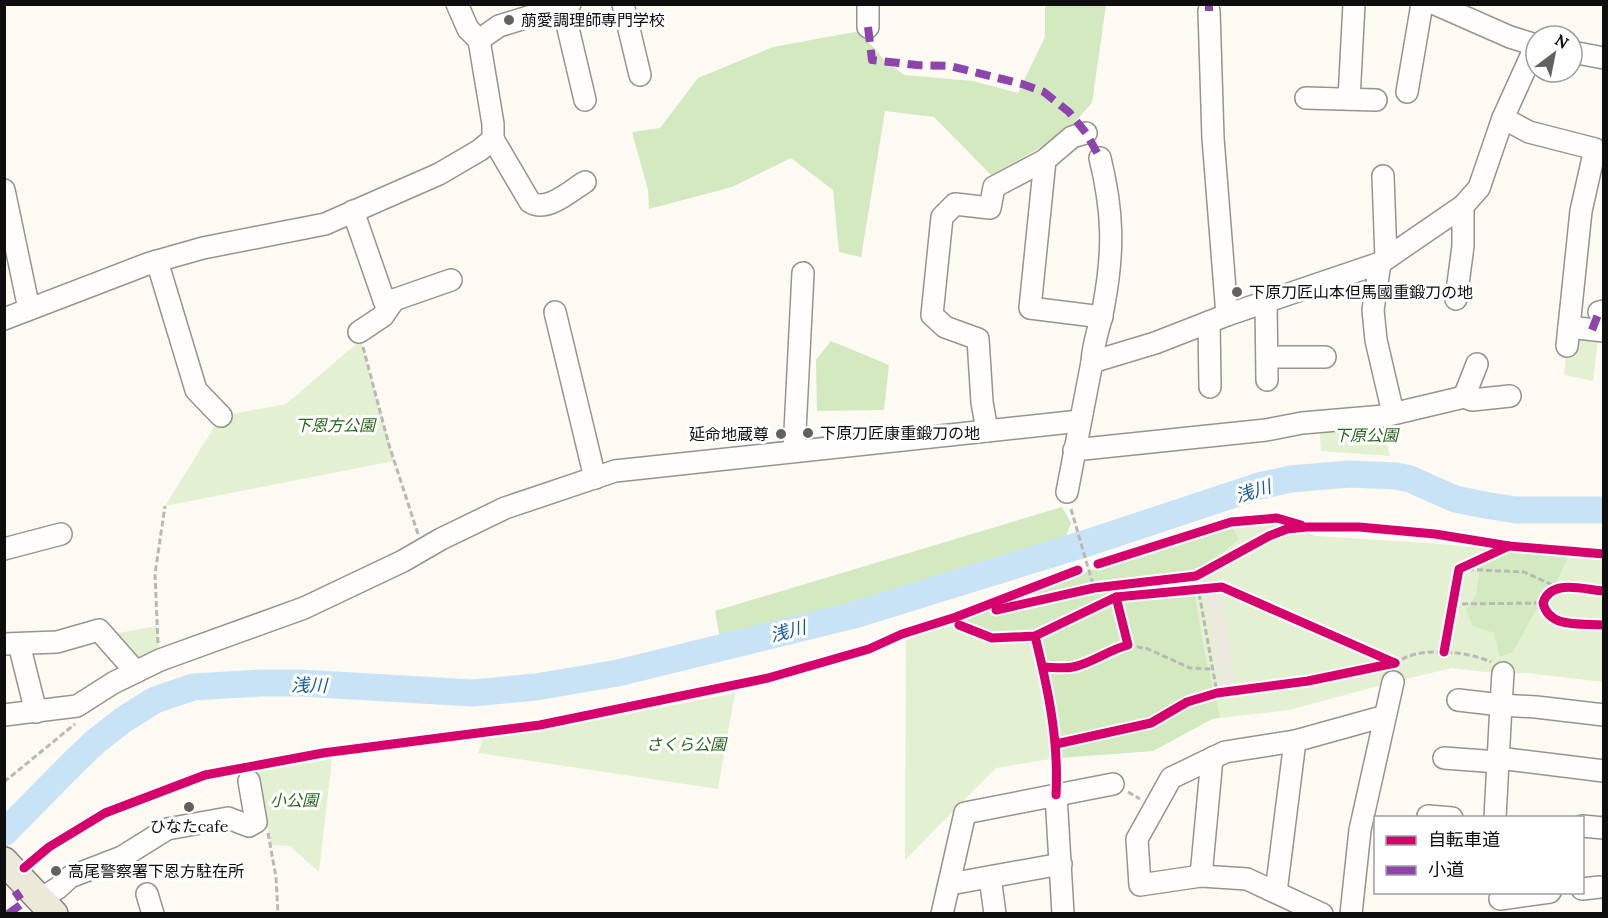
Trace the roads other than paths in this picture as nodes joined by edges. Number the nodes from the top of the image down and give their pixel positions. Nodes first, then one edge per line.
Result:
1 (457, 4) edge
2 (623, 4) edge
3 (868, 4) edge
4 (1354, 4) edge
5 (1422, 4) edge
6 (1435, 4) edge
7 (567, 6) edge
8 (1460, 10) edge
9 (1209, 11) dead end
10 (868, 27) dead end
11 (479, 40) junction
12 (1524, 41) edge
13 (1584, 54) edge
14 (1604, 58) edge
15 (643, 65) dead end
16 (1524, 72) edge
17 (1407, 92) dead end
18 (1306, 98) dead end
19 (1349, 99) junction
20 (585, 100) dead end
21 (1376, 100) dead end
22 (1503, 118) junction
23 (1086, 133) dead end
24 (493, 139) junction
25 (1100, 158) dead end
26 (1045, 160) junction
27 (1383, 176) dead end
28 (585, 182) dead end
29 (4, 190) edge
30 (1463, 206) junction
31 (353, 211) junction
32 (157, 261) junction
33 (1383, 261) junction
34 (803, 273) dead end
35 (451, 280) dead end
36 (1456, 298) dead end
37 (394, 300) junction
38 (1266, 302) junction
39 (29, 309) junction
40 (555, 312) dead end
41 (1102, 317) junction
42 (1602, 318) edge
43 (4, 319) edge
44 (1218, 319) junction
45 (359, 332) road end
46 (1267, 357) junction
47 (1325, 357) dead end
48 (1092, 362) junction
49 (1477, 364) dead end
50 (1267, 380) dead end
51 (1210, 387) dead end
52 (1510, 396) dead end
53 (1464, 397) junction
54 (1393, 413) junction
55 (221, 416) dead end
56 (1080, 421) junction
57 (987, 431) junction
58 (1074, 450) junction
59 (794, 451) junction
60 (595, 478) junction
61 (1067, 492) road end
62 (62, 534) dead end
63 (4, 549) edge
64 (12, 644) edge
65 (1389, 667) road end
66 (136, 672) junction
67 (1503, 673) road end
68 (1458, 700) dead end
69 (1501, 705) junction
70 (36, 712) junction
71 (4, 715) edge
72 (1604, 715) edge
73 (1385, 716) junction
74 (1295, 741) junction
75 (1212, 758) junction
76 (1444, 758) dead end
77 (1498, 760) junction
78 (1604, 771) edge
79 (249, 781) dead end
80 (1113, 784) road end
81 (1056, 795) junction
82 (1495, 816) edge
83 (1584, 826) edge
84 (1604, 828) edge
85 (1061, 864) junction
86 (10, 866) edge
87 (1201, 876) junction
88 (990, 877) junction
89 (950, 884) junction
90 (1276, 892) junction
91 (1541, 894) edge
92 (1500, 902) edge
93 (47, 906) edge
94 (942, 914) edge
95 (995, 914) edge
96 (1064, 914) edge
97 (1322, 914) edge
98 (1351, 914) edge

1 - 11 street
2 - 15 street
3 - 10 street
4 - 19 street
5 - 17 street
6 - 8 street
7 - 11 street
7 - 20 street
8 - 12 street
9 - 44 street
11 - 24 street
13 - 14 street
16 - 22 street
18 - 19 street
19 - 21 street
22 - 30 street
22 - 42 street
23 - 26 street
24 - 28 street
24 - 31 street
25 - 41 street
26 - 41 street
26 - 57 street
27 - 33 street
29 - 39 street
30 - 33 street
30 - 36 street
31 - 32 street
31 - 37 street
32 - 39 street
32 - 55 street
33 - 38 street
33 - 54 street
34 - 59 street
35 - 37 street
37 - 45 street
38 - 44 street
38 - 46 street
39 - 43 street
40 - 60 street
41 - 48 street
44 - 48 street
44 - 51 street
46 - 47 street
46 - 50 street
48 - 56 street
49 - 53 street
52 - 53 street
53 - 54 street
54 - 58 street
56 - 57 street
56 - 58 street
57 - 59 street
58 - 61 street
59 - 60 street
60 - 66 street
62 - 63 street
64 - 66 street
64 - 70 street
65 - 73 street
66 - 70 street
67 - 69 street
68 - 69 street
69 - 72 street
69 - 77 street
70 - 71 street
73 - 74 street
73 - 98 street
74 - 75 street
74 - 90 street
75 - 87 street
75 - 87 street
76 - 77 street
77 - 78 street
77 - 82 street
79 - 93 street
80 - 81 street
81 - 85 street
81 - 89 street
83 - 84 street
85 - 88 street
85 - 96 street
86 - 93 main road
87 - 90 street
88 - 89 street
88 - 95 street
89 - 94 street
90 - 97 street
91 - 92 street

